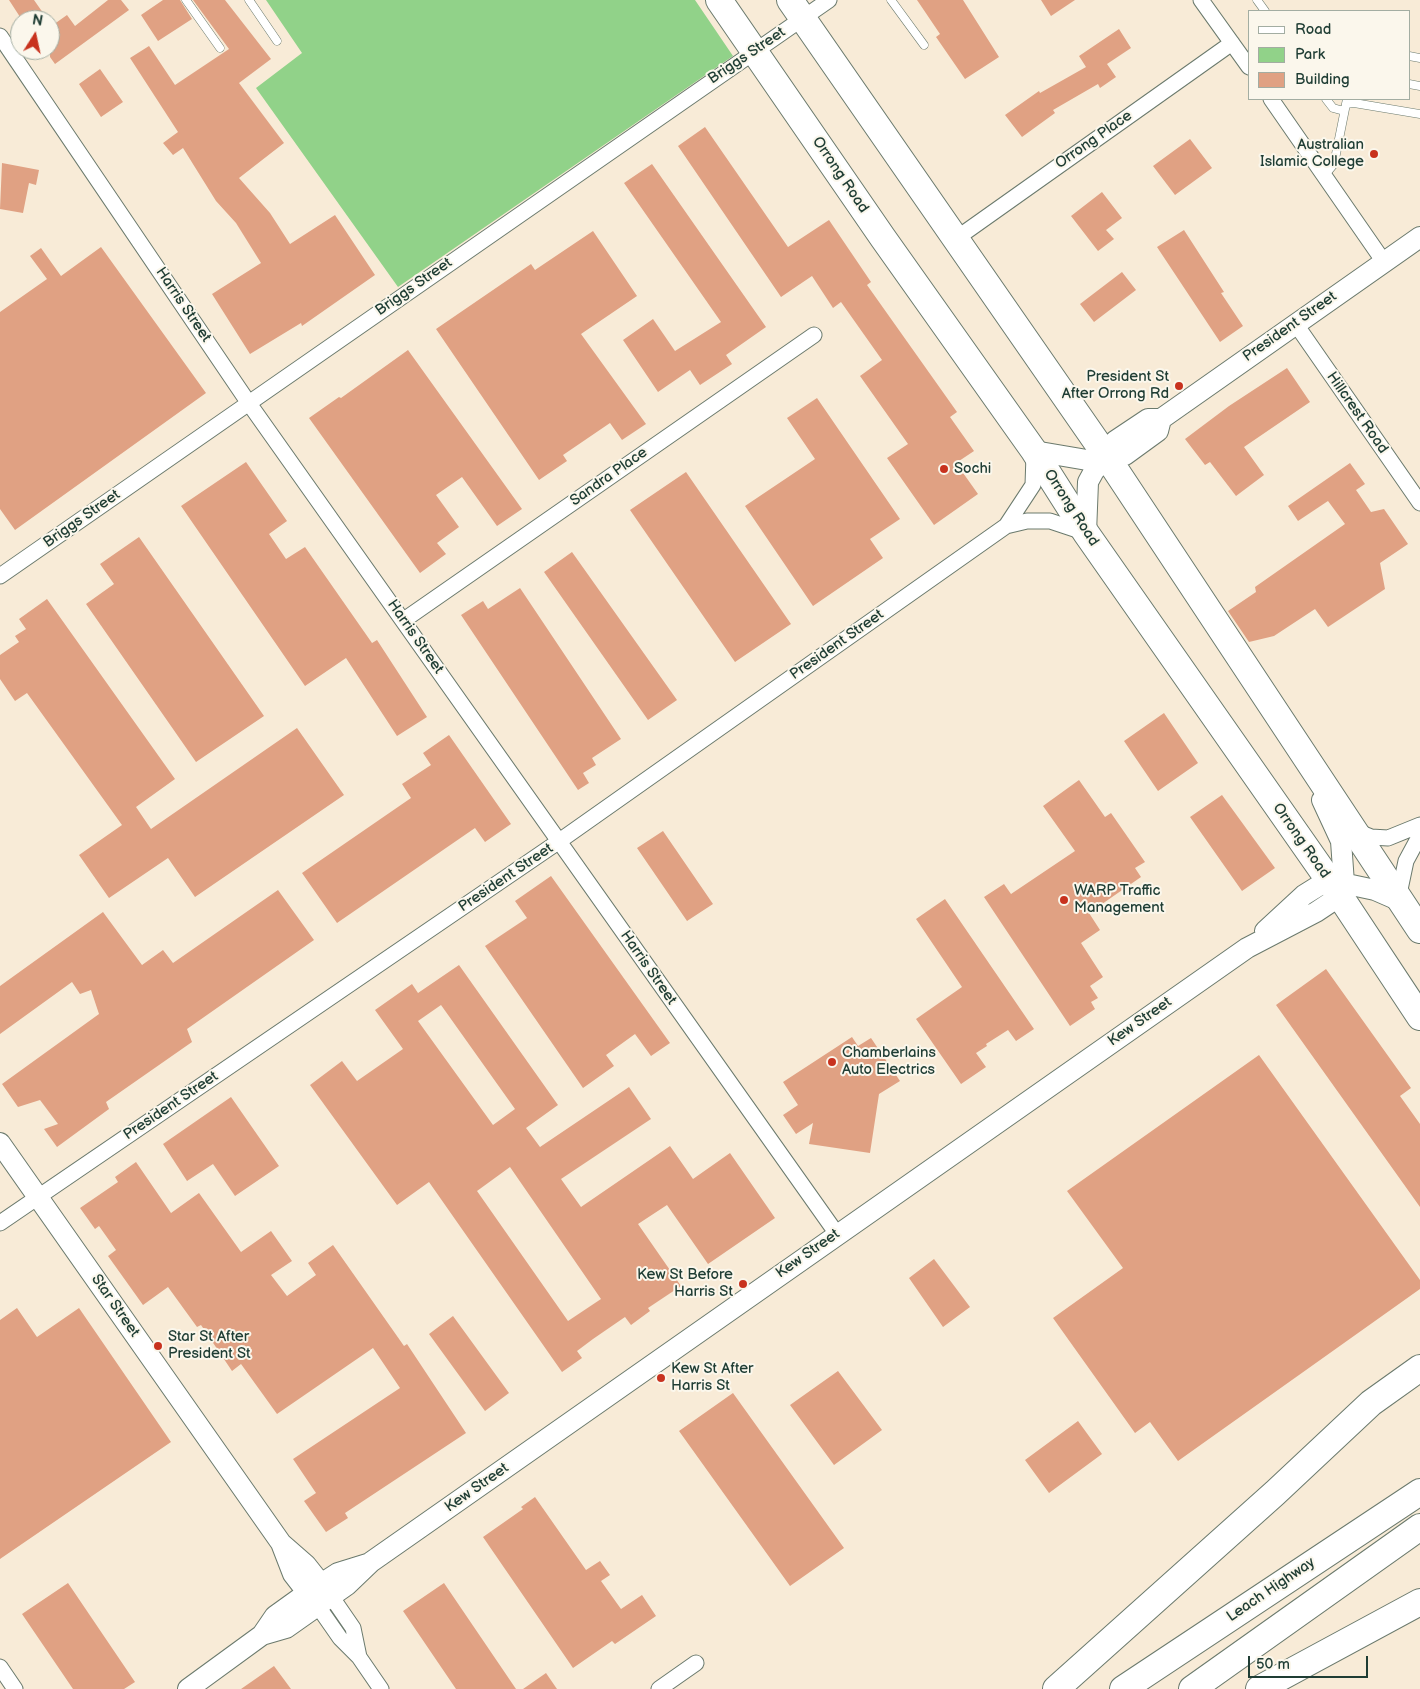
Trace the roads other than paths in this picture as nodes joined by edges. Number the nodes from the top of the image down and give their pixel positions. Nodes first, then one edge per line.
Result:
1 (186, 0) edge
2 (249, 0) edge
3 (719, 0) edge
4 (829, 0) edge
5 (891, 0) edge
6 (1202, 0) edge
7 (797, 9) edge
8 (0, 36) edge
9 (277, 41) dead end
10 (1232, 42) junction
11 (924, 45) dead end
12 (220, 48) dead end
13 (754, 50) junction
14 (1248, 66) edge
15 (1272, 100) edge
16 (1327, 100) edge
17 (1350, 103) edge
18 (1420, 114) edge
19 (1324, 176) junction
20 (1420, 237) edge
21 (957, 238) junction
22 (1384, 262) junction
23 (1295, 323) junction
24 (814, 335) dead end
25 (248, 402) junction
26 (1034, 450) junction
27 (1107, 457) junction
28 (1420, 502) edge
29 (1006, 526) junction
30 (1086, 533) junction
31 (0, 576) edge
32 (404, 620) junction
33 (1266, 701) junction
34 (1420, 825) edge
35 (1352, 829) junction
36 (1420, 835) edge
37 (558, 842) junction
38 (1337, 886) junction
39 (1398, 900) junction
40 (1420, 930) edge
41 (1420, 1017) edge
42 (0, 1143) edge
43 (38, 1196) junction
44 (0, 1223) edge
45 (836, 1234) junction
46 (1420, 1368) edge
47 (1420, 1492) edge
48 (1420, 1527) edge
49 (319, 1594) junction
50 (1420, 1602) edge
51 (696, 1663) dead end
52 (0, 1667) edge
53 (16, 1689) edge
54 (188, 1689) edge
55 (381, 1689) edge
56 (659, 1689) edge
57 (1056, 1689) edge
58 (1123, 1689) edge
59 (1192, 1689) edge
60 (1259, 1689) edge

1 - 12 lane
2 - 9 lane
3 - 13 highway, Orrong Road
4 - 7 street, Briggs Street
5 - 11 lane
6 - 10 street
7 - 13 street, Briggs Street
7 - 21 highway
8 - 25 street, Harris Street
10 - 14 street
10 - 21 street, Orrong Place
13 - 25 street, Briggs Street
13 - 26 highway, Orrong Road
15 - 19 street
16 - 17 lane
17 - 18 lane
17 - 19 lane
19 - 22 street
20 - 22 street, President Street
21 - 27 highway
22 - 23 street, President Street
23 - 27 street, President Street
23 - 28 street, Hillcrest Road
24 - 32 street, Sandra Place
25 - 31 street, Briggs Street
25 - 32 street, Harris Street
26 - 27 street
26 - 29 street, President Street
26 - 30 highway, Orrong Road
27 - 30 street, President Street
27 - 33 highway
29 - 30 street, President Street
29 - 37 street, President Street
30 - 38 highway, Orrong Road
32 - 37 street, Harris Street
33 - 35 highway
33 - 38 street
34 - 35 street
35 - 39 highway
36 - 39 street
37 - 43 street, President Street
37 - 45 street, Harris Street
38 - 39 street
38 - 41 highway, Orrong Road
38 - 45 street, Kew Street
39 - 40 highway
42 - 43 street, Star Street
43 - 44 street, President Street
43 - 49 street, Star Street
45 - 49 street, Kew Street
46 - 57 highway
47 - 58 highway, Leach Highway
48 - 59 highway
49 - 54 street, Kew Street
49 - 55 street, Star Street
50 - 60 highway
51 - 56 street
52 - 53 street

